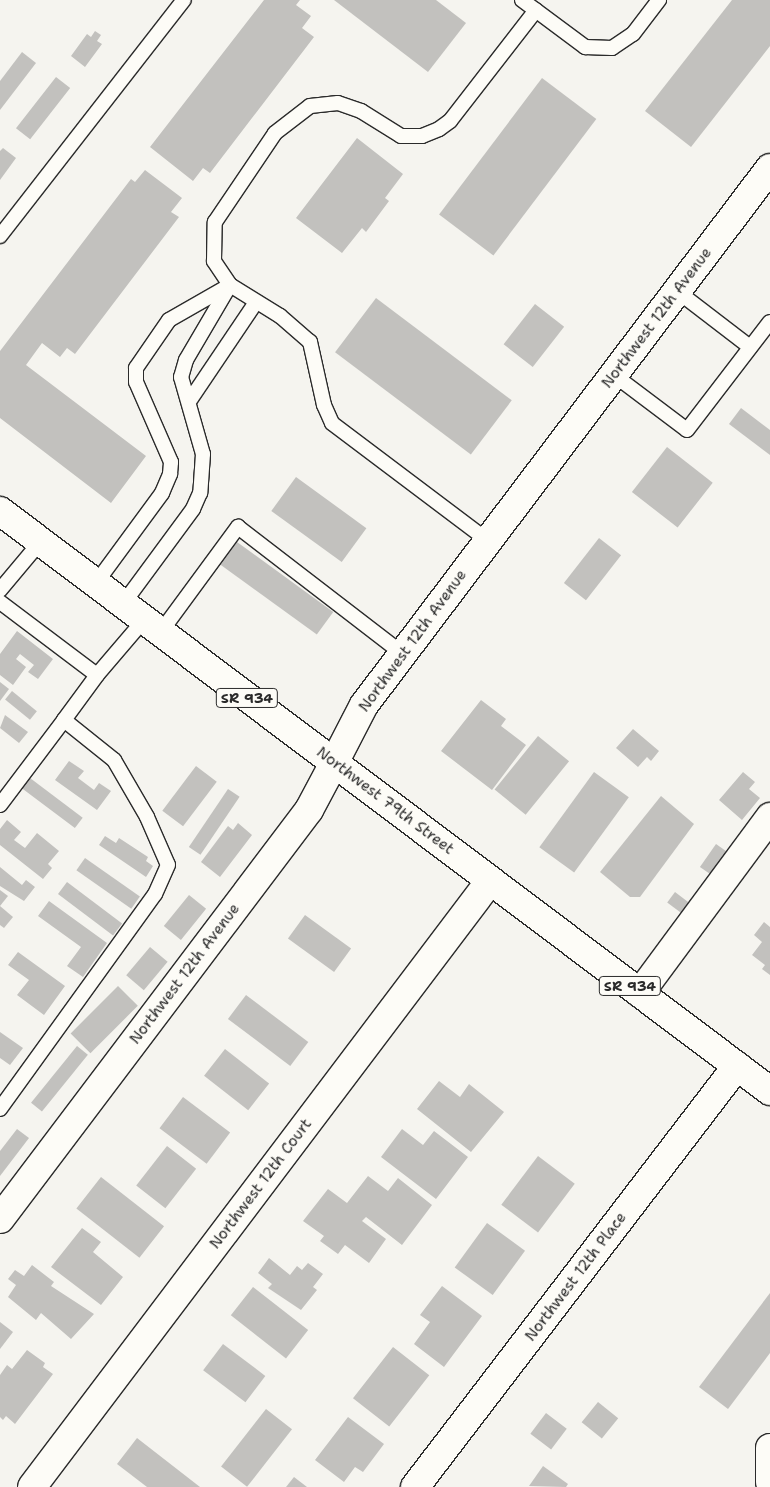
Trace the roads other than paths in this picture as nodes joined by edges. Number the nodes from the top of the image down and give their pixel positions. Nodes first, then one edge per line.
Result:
1 (184, 0) edge
2 (522, 0) edge
3 (659, 0) edge
4 (536, 10) junction
5 (770, 168) edge
6 (0, 236) edge
7 (230, 285) junction
8 (677, 291) junction
9 (256, 302) junction
10 (770, 322) edge
11 (750, 347) junction
12 (614, 375) junction
13 (190, 400) junction
14 (0, 511) edge
15 (488, 540) junction
16 (41, 542) junction
17 (96, 583) junction
18 (0, 590) edge
19 (0, 602) edge
20 (123, 604) junction
21 (152, 626) junction
22 (403, 654) junction
23 (97, 675) junction
24 (64, 720) junction
25 (334, 763) junction
26 (0, 805) edge
27 (770, 817) edge
28 (490, 881) junction
29 (640, 993) junction
30 (737, 1066) junction
31 (770, 1091) edge
32 (0, 1110) edge
33 (0, 1220) edge
34 (770, 1448) edge
35 (770, 1482) edge
36 (32, 1487) edge
37 (415, 1487) edge

1 - 6 lane
2 - 4 lane
3 - 4 lane
4 - 7 lane
5 - 8 street, Northwest 12th Avenue
7 - 9 lane
7 - 13 lane
7 - 17 lane
8 - 11 lane
8 - 12 street, Northwest 12th Avenue
9 - 13 lane
9 - 15 lane
10 - 11 lane
11 - 12 lane
12 - 15 street, Northwest 12th Avenue
13 - 20 lane
14 - 16 street, Northwest 79th Street / SR 934
15 - 22 street, Northwest 12th Avenue
16 - 17 street, Northwest 79th Street / SR 934
16 - 18 lane
17 - 20 street, Northwest 79th Street / SR 934
19 - 23 lane
20 - 21 street, Northwest 79th Street / SR 934
21 - 22 lane
21 - 23 lane
21 - 25 street, Northwest 79th Street / SR 934
22 - 25 street, Northwest 12th Avenue
23 - 24 lane
24 - 26 lane
24 - 32 lane
25 - 28 street, Northwest 79th Street / SR 934
25 - 33 street, Northwest 12th Avenue
27 - 29 street
28 - 29 street, Northwest 79th Street / SR 934
28 - 36 street, Northwest 12th Court
29 - 30 street, Northwest 79th Street / SR 934
30 - 31 street, Northwest 79th Street / SR 934
30 - 37 street, Northwest 12th Place
34 - 35 street

